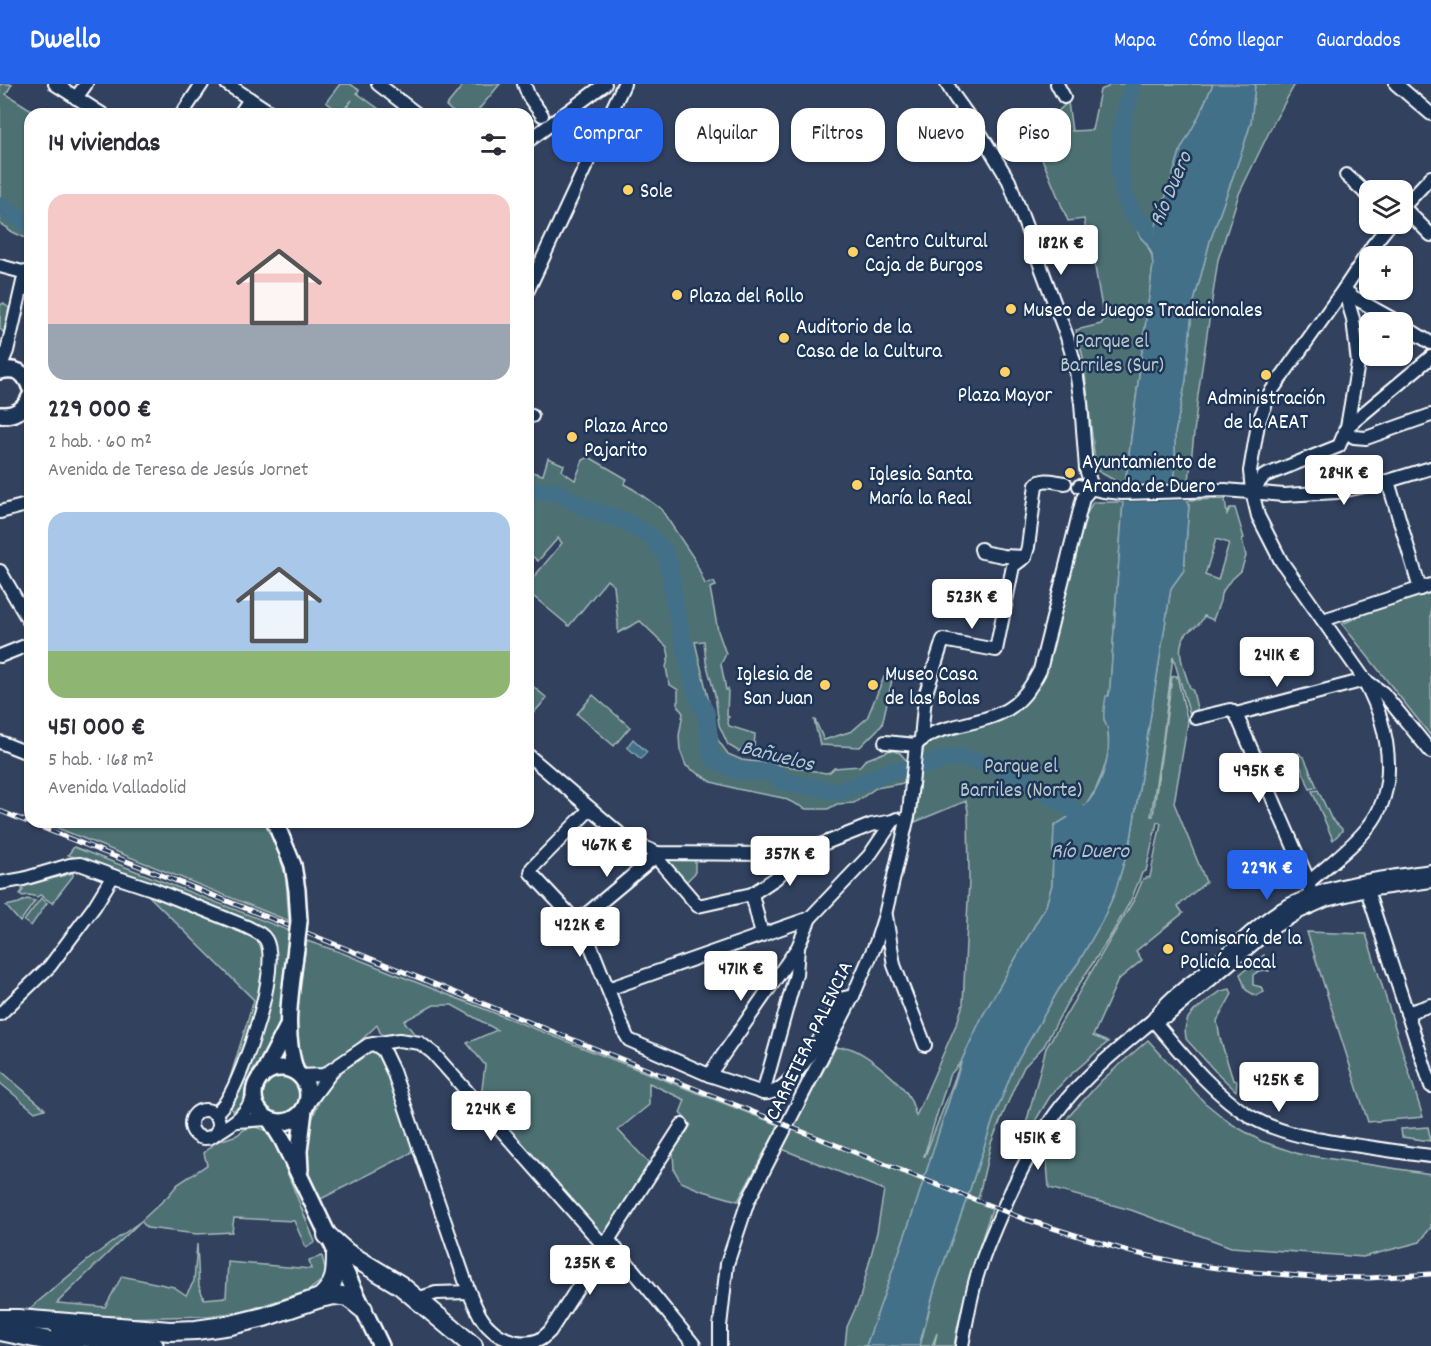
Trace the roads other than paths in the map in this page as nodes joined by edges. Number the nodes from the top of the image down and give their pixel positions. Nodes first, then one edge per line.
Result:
1 (54, 84) edge
2 (86, 84) edge
3 (202, 84) edge
4 (227, 84) edge
5 (378, 84) edge
6 (524, 84) edge
7 (605, 84) edge
8 (624, 84) edge
9 (947, 84) edge
10 (1057, 84) edge
11 (1396, 84) edge
12 (76, 98) junction
13 (1064, 98) dead end
14 (250, 99) junction
15 (92, 108) edge
16 (186, 108) edge
17 (244, 108) edge
18 (264, 108) edge
19 (409, 108) edge
20 (1430, 111) edge
21 (542, 115) dead end
22 (534, 137) edge
23 (1346, 175) dead end
24 (1431, 177) edge
25 (1359, 187) edge
26 (1413, 196) edge
27 (1413, 217) edge
28 (1382, 234) edge
29 (1431, 235) edge
30 (0, 266) edge
31 (24, 272) edge
32 (534, 277) edge
33 (24, 285) edge
34 (1344, 289) junction
35 (1380, 312) edge
36 (1413, 332) edge
37 (1431, 343) edge
38 (8, 351) junction
39 (1431, 357) edge
40 (0, 370) edge
41 (24, 376) edge
42 (24, 378) edge
43 (24, 412) edge
44 (0, 415) edge
45 (1431, 415) edge
46 (1346, 428) junction
47 (1431, 468) edge
48 (1388, 481) junction
49 (1065, 483) dead end
50 (1079, 486) dead end
51 (1093, 488) junction
52 (1252, 491) junction
53 (24, 506) edge
54 (0, 512) edge
55 (981, 549) dead end
56 (1025, 557) junction
57 (0, 571) edge
58 (1425, 587) edge
59 (24, 613) edge
60 (1323, 620) junction
61 (24, 646) edge
62 (0, 656) edge
63 (1365, 680) junction
64 (1236, 714) junction
65 (1196, 718) dead end
66 (0, 742) edge
67 (885, 742) dead end
68 (917, 746) junction
69 (24, 752) edge
70 (1431, 752) edge
71 (534, 760) edge
72 (590, 809) junction
73 (909, 812) junction
74 (894, 821) junction
75 (278, 828) edge
76 (805, 851) junction
77 (657, 853) junction
78 (1431, 871) edge
79 (113, 876) junction
80 (1431, 880) edge
81 (1309, 882) junction
82 (0, 883) edge
83 (1367, 890) junction
84 (752, 894) junction
85 (1310, 896) junction
86 (885, 915) junction
87 (810, 918) junction
88 (577, 922) junction
89 (762, 935) junction
90 (798, 947) junction
91 (608, 989) junction
92 (853, 996) junction
93 (1431, 1005) edge
94 (1407, 1013) junction
95 (0, 1014) edge
96 (1153, 1020) junction
97 (288, 1026) junction
98 (374, 1044) junction
99 (925, 1045) dead end
100 (333, 1070) junction
101 (298, 1074) junction
102 (709, 1075) junction
103 (262, 1076) junction
104 (1431, 1086) edge
105 (763, 1093) junction
106 (254, 1096) junction
107 (305, 1108) junction
108 (217, 1117) junction
109 (269, 1120) junction
110 (233, 1123) junction
111 (682, 1125) dead end
112 (217, 1132) junction
113 (1431, 1156) edge
114 (302, 1182) junction
115 (327, 1235) junction
116 (606, 1242) junction
117 (336, 1254) junction
118 (469, 1292) junction
119 (320, 1298) junction
120 (417, 1299) junction
121 (363, 1309) junction
122 (0, 1319) edge
123 (0, 1326) edge
124 (0, 1331) edge
125 (694, 1345) edge
126 (74, 1346) edge
127 (154, 1346) edge
128 (381, 1346) edge
129 (473, 1346) edge
130 (720, 1346) edge
131 (962, 1346) edge

1 - 12 street
2 - 12 street
3 - 16 street
4 - 14 street
5 - 19 street
6 - 21 street
7 - 22 street
8 - 32 street
9 - 51 street
10 - 13 street
11 - 20 street
12 - 15 street
14 - 17 street
14 - 18 street
23 - 25 street
24 - 26 street
27 - 29 street
28 - 34 street
30 - 31 street
33 - 38 street
34 - 35 street
34 - 46 street
34 - 52 street
36 - 37 street
38 - 40 street
38 - 41 street
39 - 46 street
40 - 42 main road
43 - 44 main road
45 - 46 street
46 - 52 street
47 - 48 street
48 - 52 street
48 - 58 street
49 - 56 street
50 - 51 street
51 - 52 street
51 - 68 street
52 - 60 street
53 - 54 street
55 - 56 street
56 - 68 street, CARRETERA PALENCIA
57 - 59 street
58 - 60 street
60 - 63 street
61 - 62 street
63 - 64 street
63 - 70 street
63 - 81 street
64 - 65 street
64 - 81 street
66 - 69 street
67 - 68 street
68 - 73 street, CARRETERA PALENCIA
71 - 72 street
72 - 77 street
72 - 88 street
73 - 74 street
73 - 86 street, CARRETERA PALENCIA
74 - 76 street
74 - 87 street
75 - 97 main road, bridge
76 - 77 street
76 - 84 street
77 - 84 street
77 - 88 street
78 - 85 street
79 - 82 street
79 - 95 street
79 - 108 street
80 - 83 street
81 - 85 street
83 - 94 street
83 - 96 street
84 - 89 street
85 - 96 street
86 - 92 street, CARRETERA PALENCIA
86 - 99 street
87 - 89 street
87 - 90 street
88 - 91 street
89 - 91 street
90 - 102 street
90 - 105 street
91 - 102 street
92 - 105 street
92 - 130 street, CARRETERA PALENCIA
93 - 94 street
94 - 104 street
96 - 113 street
96 - 131 street
97 - 101 main road
97 - 103 main road
98 - 100 street
98 - 116 street
98 - 118 street
100 - 101 street
100 - 107 street
101 - 103 main road
101 - 107 main road
102 - 105 street
103 - 106 main road
106 - 109 main road
106 - 110 street
107 - 109 main road
107 - 114 main road
108 - 110 street
108 - 112 street
108 - 112 street
109 - 110 street
109 - 114 main road
110 - 112 street
111 - 116 street
114 - 115 main road
115 - 117 main road
115 - 120 highway
116 - 118 street
116 - 125 street
117 - 119 highway
117 - 121 main road
118 - 120 street
119 - 121 highway
119 - 122 highway
120 - 129 highway
121 - 128 main road
123 - 127 highway
124 - 126 highway

